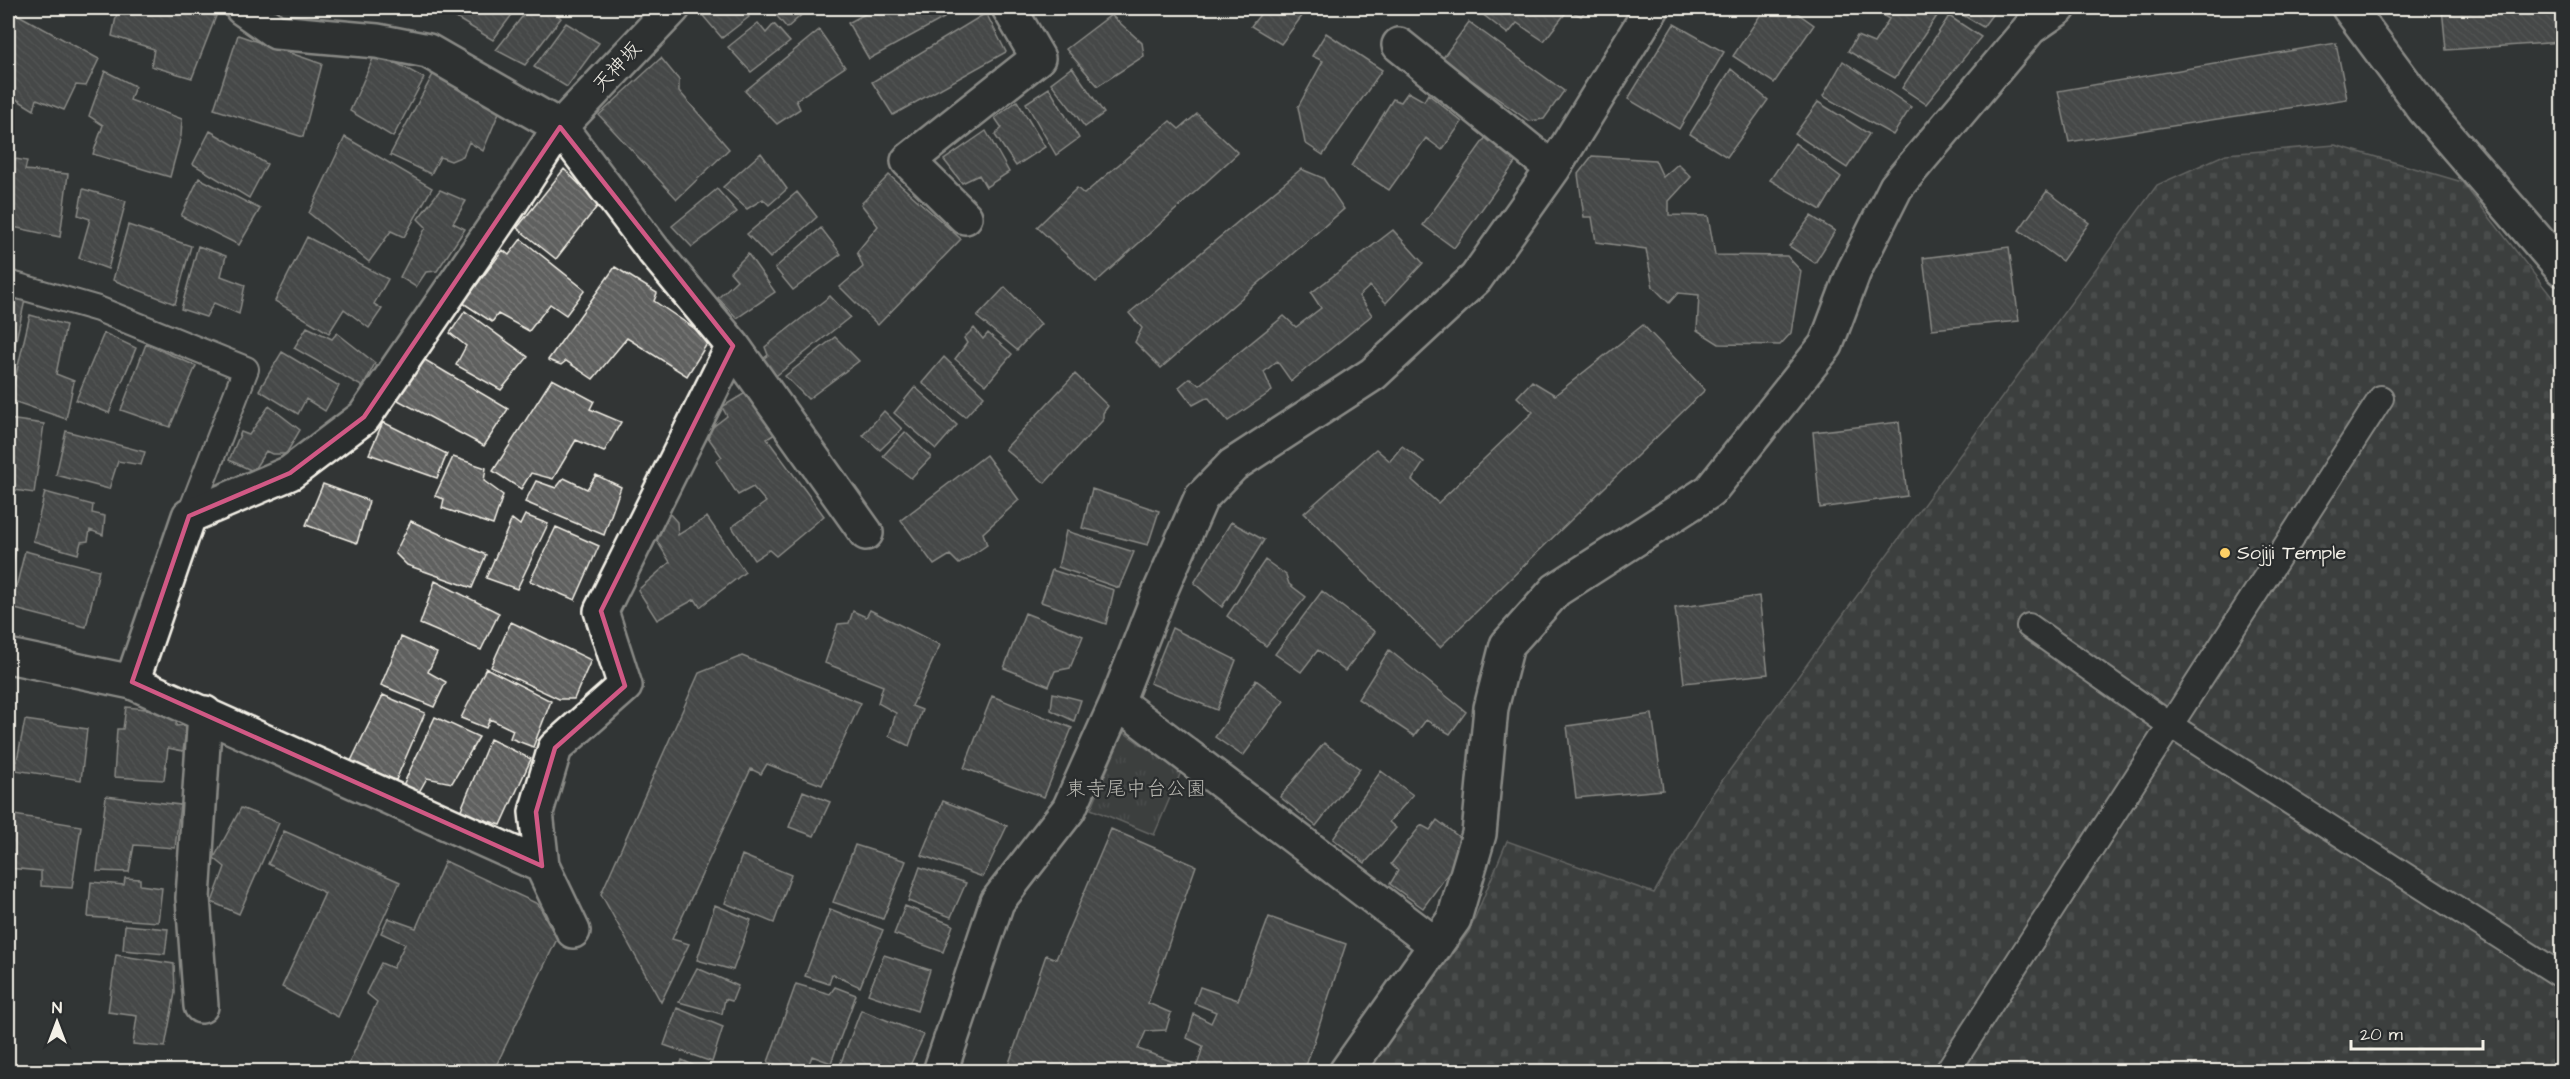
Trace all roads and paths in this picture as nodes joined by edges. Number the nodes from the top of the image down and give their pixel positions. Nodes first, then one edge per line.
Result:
1 (242, 8) edge
2 (673, 8) edge
3 (1009, 8) edge
4 (1652, 8) edge
5 (2059, 8) edge
6 (2349, 8) edge
7 (1399, 45) dead end
8 (560, 127) junction
9 (1553, 169) junction
10 (965, 217) dead end
11 (2562, 269) edge
12 (8, 283) edge
13 (733, 346) junction
14 (2381, 398) dead end
15 (189, 516) junction
16 (866, 533) dead end
17 (2029, 626) dead end
18 (8, 656) edge
19 (132, 682) junction
20 (1117, 702) junction
21 (205, 713) junction
22 (2170, 725) junction
23 (542, 866) junction
24 (573, 931) dead end
25 (1436, 945) junction
26 (2562, 976) edge
27 (201, 1006) dead end
28 (940, 1071) edge
29 (1346, 1071) edge
30 (1947, 1071) edge

1 - 8 street
2 - 8 street, 天神坂
3 - 10 street
4 - 9 street
5 - 25 street
6 - 11 street
7 - 9 street
8 - 13 street
8 - 15 street, 天神坂
9 - 20 street
12 - 15 lane
13 - 16 street
13 - 23 street
14 - 22 lane
15 - 19 street
17 - 22 lane
18 - 19 street
19 - 21 street
20 - 25 street
20 - 28 street
21 - 23 street
21 - 27 street
22 - 26 lane
22 - 30 lane
23 - 24 street
25 - 29 street

